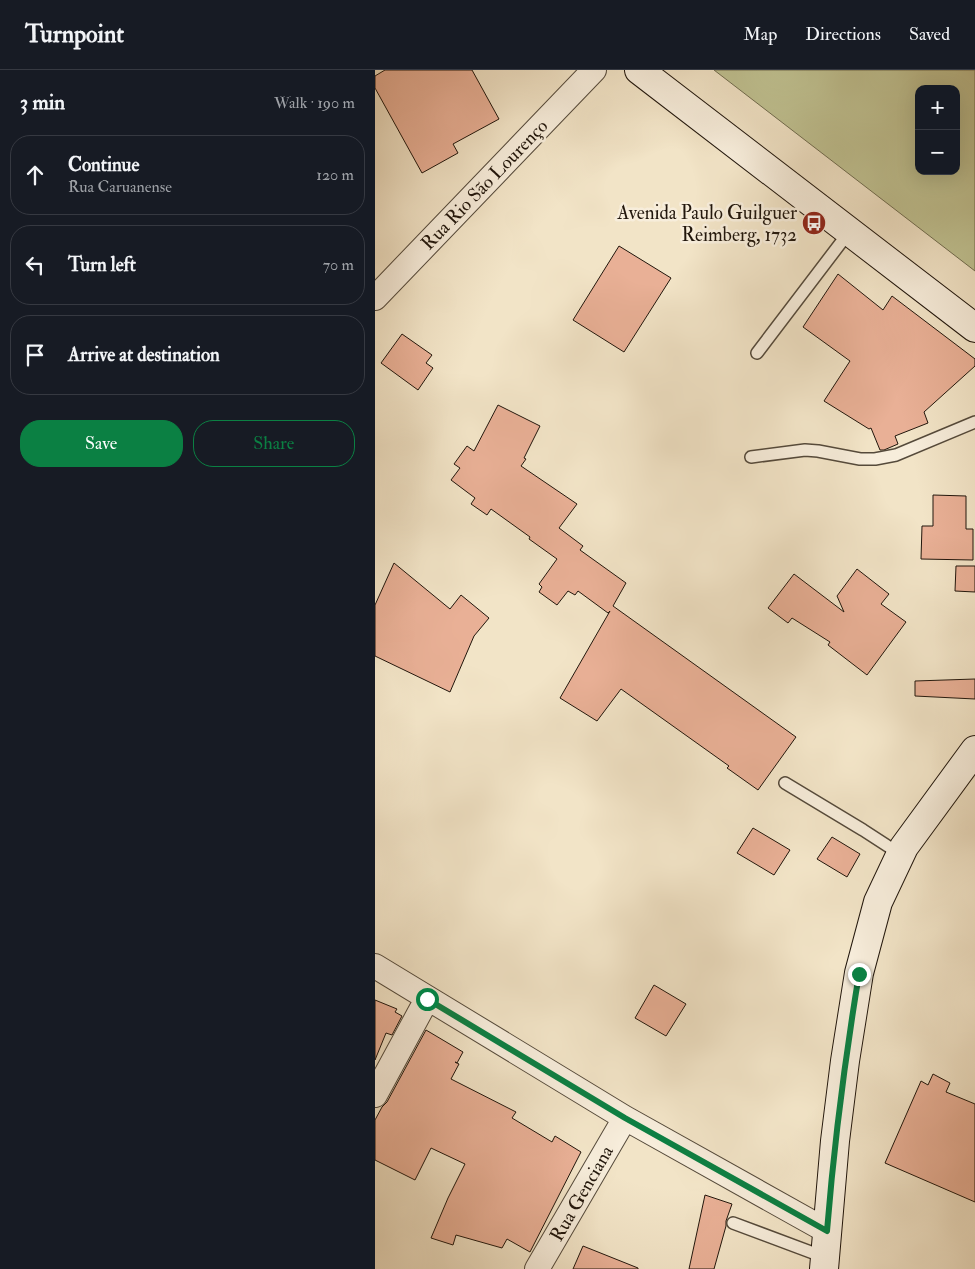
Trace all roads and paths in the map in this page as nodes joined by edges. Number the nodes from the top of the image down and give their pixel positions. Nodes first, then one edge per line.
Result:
1 (594, 70) edge
2 (639, 70) edge
3 (849, 232) junction
4 (375, 298) edge
5 (975, 328) edge
6 (757, 353) dead end
7 (975, 422) edge
8 (751, 457) dead end
9 (975, 750) edge
10 (785, 783) dead end
11 (900, 854) junction
12 (375, 966) edge
13 (427, 999) junction
14 (375, 1095) edge
15 (625, 1118) junction
16 (733, 1223) dead end
17 (825, 1252) edge
18 (537, 1269) edge

1 - 4 street, Rua Rio São Lourenço
2 - 3 main road
3 - 5 main road
3 - 6 lane
7 - 8 lane
9 - 11 main road
10 - 11 lane
11 - 17 main road
12 - 13 street
13 - 14 street
13 - 15 street
15 - 17 street
15 - 18 street, Rua Genciana
16 - 17 lane

